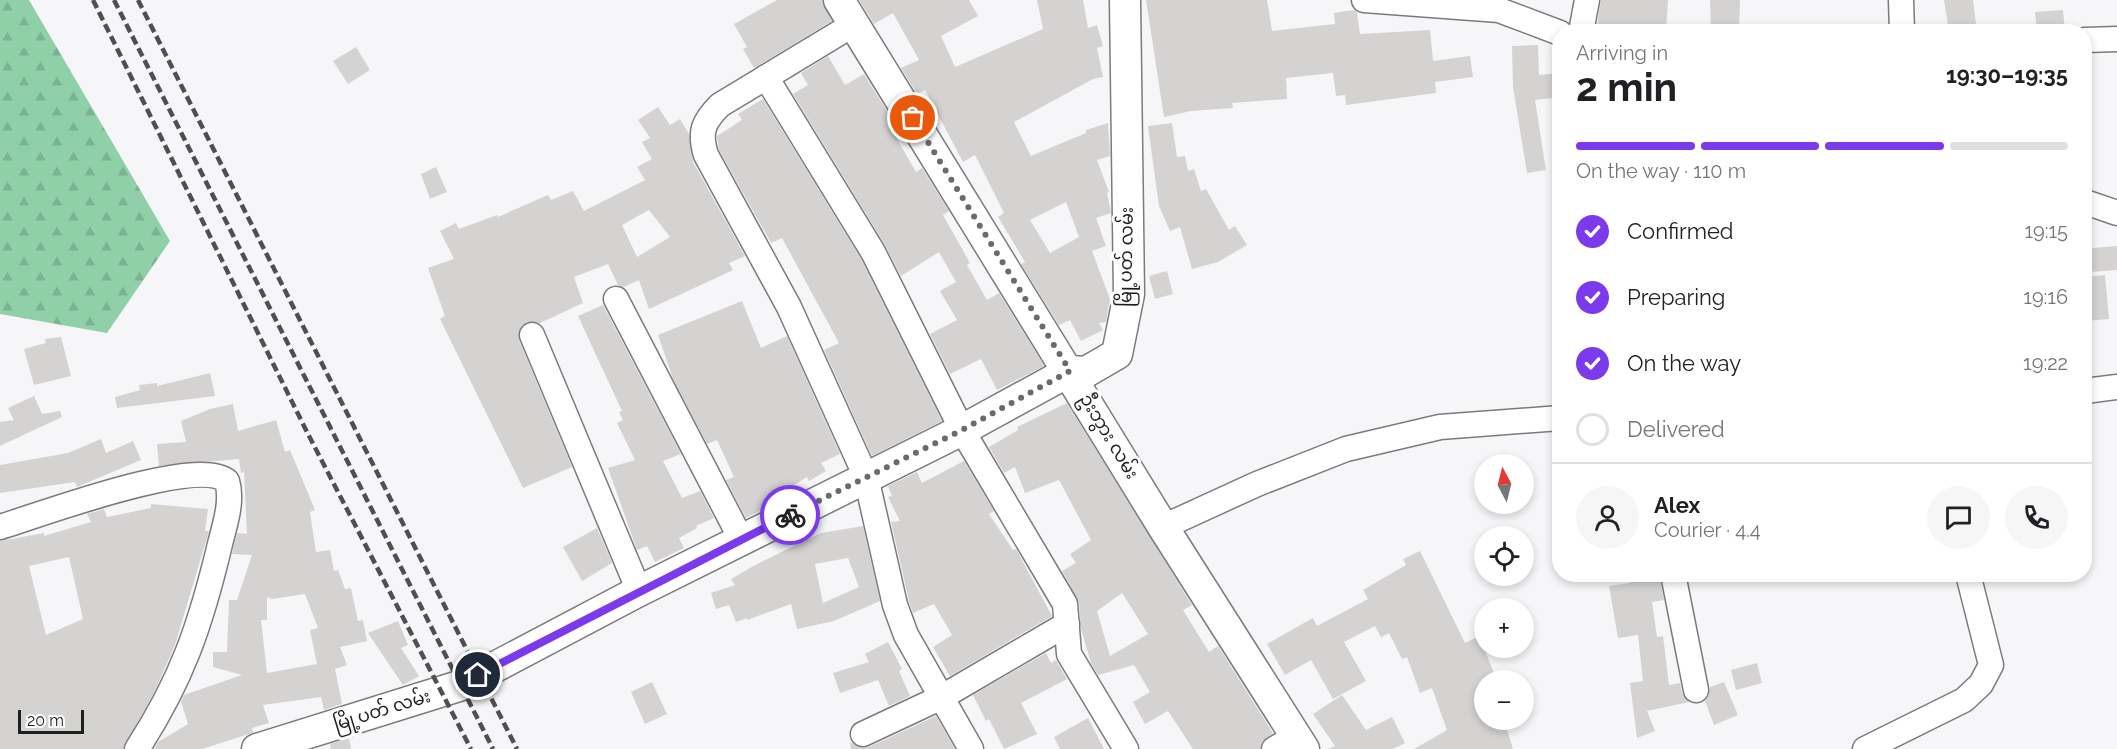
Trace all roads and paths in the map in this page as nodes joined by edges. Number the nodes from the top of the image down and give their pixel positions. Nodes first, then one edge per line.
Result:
1 (1125, 0) edge
2 (1364, 0) edge
3 (1587, 0) edge
4 (1901, 0) edge
5 (847, 12) edge
6 (1582, 24) edge
7 (1902, 24) edge
8 (1552, 30) edge
9 (2117, 39) edge
10 (2092, 40) edge
11 (766, 77) junction
12 (2092, 204) edge
13 (2117, 213) edge
14 (616, 299) dead end
15 (532, 335) dead end
16 (1070, 371) junction
17 (2117, 387) edge
18 (2092, 390) edge
19 (1552, 419) edge
20 (962, 430) junction
21 (866, 477) junction
22 (0, 527) edge
23 (1163, 527) junction
24 (741, 539) junction
25 (1675, 582) edge
26 (1970, 582) edge
27 (639, 591) junction
28 (1066, 624) junction
29 (1696, 690) dead end
30 (942, 697) junction
31 (863, 734) dead end
32 (1291, 744) edge
33 (138, 749) edge
34 (257, 749) edge
35 (971, 749) edge
36 (1126, 749) edge
37 (1865, 749) edge

1 - 16 street, မြို့ပတ် လမ်း
2 - 8 street
3 - 6 street
4 - 7 street
5 - 11 street
5 - 16 street, ဦးဘွား လမ်း
9 - 10 street
11 - 20 street
11 - 21 street
12 - 13 street
14 - 24 street
15 - 27 street
16 - 20 street, မြို့ပတ် လမ်း
16 - 23 street, ဦးဘွား လမ်း
17 - 18 street
19 - 23 street
20 - 21 street, မြို့ပတ် လမ်း
20 - 28 street
21 - 24 street, မြို့ပတ် လမ်း
21 - 30 street
22 - 33 street
23 - 32 street, ဦးဘွား လမ်း
24 - 27 street, မြို့ပတ် လမ်း
25 - 29 street
26 - 37 street
27 - 34 street, မြို့ပတ် လမ်း
28 - 30 street
28 - 36 street
30 - 31 street
30 - 35 street

